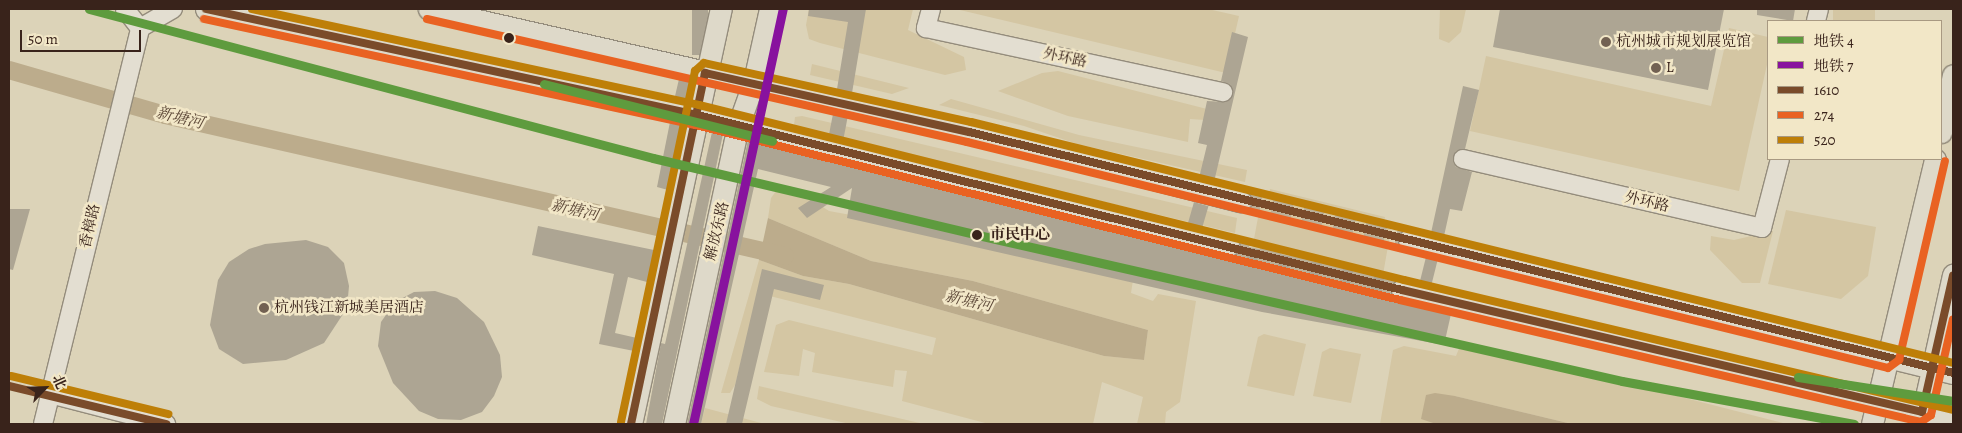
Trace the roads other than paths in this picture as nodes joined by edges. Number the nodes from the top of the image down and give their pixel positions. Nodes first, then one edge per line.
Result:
1 (125, 9) edge
2 (172, 9) edge
3 (206, 9) edge
4 (429, 9) edge
5 (721, 9) edge
6 (770, 9) edge
7 (931, 9) edge
8 (140, 28) junction
9 (705, 73) junction
10 (1953, 76) edge
11 (754, 81) junction
12 (1223, 92) dead end
13 (697, 115) junction
14 (738, 126) junction
15 (1942, 127) edge
16 (1463, 159) dead end
17 (1780, 160) edge
18 (1935, 160) edge
19 (1240, 202) tunnel mouth
20 (1409, 240) tunnel mouth
21 (1228, 245) tunnel mouth
22 (1953, 275) edge
23 (1402, 290) tunnel mouth
24 (1889, 358) junction
25 (1931, 367) junction
26 (1953, 372) edge
27 (50, 394) junction
28 (1878, 402) junction
29 (1921, 418) edge
30 (1953, 420) edge
31 (43, 424) edge
32 (166, 424) edge
33 (631, 424) edge
34 (674, 424) edge
35 (1872, 424) edge

1 - 8 street
2 - 8 street
3 - 13 main road
4 - 9 main road
5 - 9 main road
6 - 11 main road, 解放东路
7 - 12 street, 外环路
8 - 27 street, 香樟路
9 - 11 main road
9 - 13 main road
10 - 15 main road
11 - 14 main road, 解放东路
11 - 19 main road
13 - 14 main road
13 - 33 main road
14 - 21 main road
14 - 34 main road, 解放东路
16 - 17 street, 外环路
18 - 24 main road
20 - 24 main road
22 - 25 main road
23 - 28 main road
24 - 25 main road
24 - 28 main road
25 - 26 main road
25 - 29 main road
27 - 31 street, 香樟路
27 - 32 street
28 - 29 main road
28 - 35 main road
29 - 30 main road

